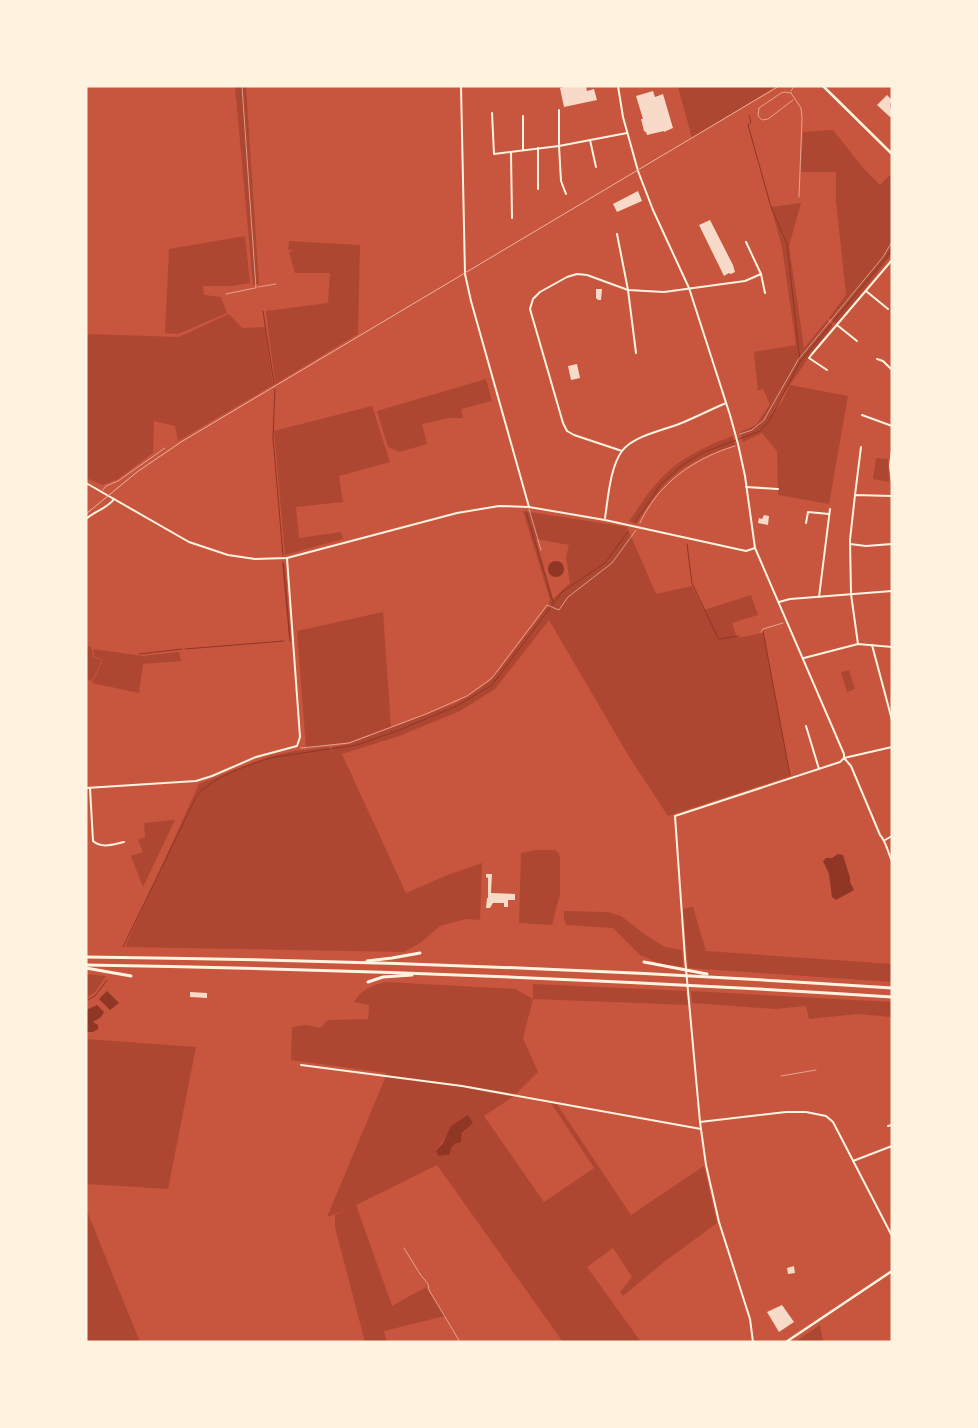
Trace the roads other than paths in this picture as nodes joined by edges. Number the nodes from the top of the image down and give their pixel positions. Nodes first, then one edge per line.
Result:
1 (242, 86) edge
2 (460, 86) edge
3 (618, 86) edge
4 (794, 86) edge
5 (823, 86) edge
6 (791, 93) junction
7 (793, 99) junction
8 (558, 110) dead end
9 (492, 112) dead end
10 (523, 116) dead end
11 (627, 133) junction
12 (590, 140) junction
13 (559, 146) junction
14 (538, 148) junction
15 (523, 150) junction
16 (511, 152) junction
17 (892, 154) edge
18 (596, 167) dead end
19 (538, 189) dead end
20 (566, 194) dead end
21 (799, 197) dead end
22 (512, 218) dead end
23 (617, 234) dead end
24 (746, 242) dead end
25 (892, 260) edge
26 (762, 274) junction
27 (276, 284) dead end
28 (256, 288) junction
29 (688, 288) junction
30 (628, 290) junction
31 (866, 291) junction
32 (765, 292) dead end
33 (226, 294) dead end
34 (888, 309) dead end
35 (837, 325) junction
36 (857, 342) dead end
37 (636, 352) dead end
38 (877, 359) dead end
39 (827, 370) dead end
40 (892, 370) edge
41 (726, 403) junction
42 (862, 415) dead end
43 (892, 426) edge
44 (862, 447) dead end
45 (165, 448) dead end
46 (892, 450) edge
47 (622, 451) junction
48 (892, 482) edge
49 (86, 483) edge
50 (746, 487) junction
51 (778, 489) dead end
52 (102, 491) junction
53 (856, 495) junction
54 (892, 496) edge
55 (114, 499) junction
56 (529, 507) junction
57 (830, 509) dead end
58 (829, 514) junction
59 (86, 519) edge
60 (605, 520) junction
61 (806, 523) dead end
62 (850, 544) junction
63 (892, 544) edge
64 (755, 548) junction
65 (541, 550) dead end
66 (287, 558) junction
67 (892, 591) edge
68 (851, 594) junction
69 (819, 597) junction
70 (779, 602) junction
71 (858, 644) junction
72 (872, 645) junction
73 (892, 647) edge
74 (803, 658) junction
75 (892, 720) edge
76 (806, 726) dead end
77 (892, 747) edge
78 (844, 758) junction
79 (819, 769) junction
80 (86, 788) edge
81 (90, 788) junction
82 (892, 836) edge
83 (885, 840) junction
84 (124, 842) dead end
85 (892, 862) edge
86 (420, 953) dead end
87 (86, 956) edge
88 (354, 962) junction
89 (644, 962) dead end
90 (86, 967) edge
91 (425, 974) junction
92 (132, 976) dead end
93 (720, 977) junction
94 (368, 982) dead end
95 (892, 988) edge
96 (892, 997) edge
97 (301, 1065) dead end
98 (816, 1070) dead end
99 (781, 1076) dead end
100 (700, 1122) junction
101 (892, 1125) edge
102 (888, 1126) dead end
103 (701, 1129) junction
104 (892, 1146) edge
105 (853, 1161) junction
106 (892, 1236) edge
107 (404, 1248) dead end
108 (892, 1271) edge
109 (460, 1342) edge
110 (753, 1342) edge
111 (786, 1342) edge

1 - 28 lane
2 - 56 street
3 - 11 street
4 - 6 lane
5 - 17 main road
6 - 7 lane
6 - 7 lane
7 - 21 lane
8 - 13 street
9 - 16 street
10 - 15 street
11 - 12 street
11 - 29 street
12 - 13 street
12 - 18 street
13 - 14 street
13 - 20 street
14 - 15 street
14 - 19 street
15 - 16 street
16 - 22 street
23 - 30 street
24 - 26 street
25 - 31 street
26 - 29 street
26 - 32 street
27 - 28 lane
28 - 33 lane
29 - 30 street
29 - 41 street
30 - 37 street
30 - 47 street
31 - 34 street
31 - 35 street
35 - 36 street
35 - 39 street
38 - 40 street
41 - 47 street
41 - 50 street
42 - 43 street
44 - 53 street
45 - 52 lane
46 - 48 street
47 - 60 street
49 - 52 street
50 - 51 street
50 - 64 street
52 - 55 street
53 - 54 street
53 - 62 street
55 - 59 street
55 - 66 street
56 - 60 street
56 - 65 lane
56 - 66 street
57 - 58 street
58 - 61 street
58 - 69 street
60 - 64 street
62 - 63 street
62 - 68 street
64 - 70 street
66 - 81 street
67 - 68 street
68 - 69 street
68 - 71 street
69 - 70 street
70 - 74 street
71 - 72 street
71 - 74 street
72 - 73 street
72 - 75 street
74 - 78 street
76 - 79 street
77 - 78 street
78 - 79 street
78 - 83 street
79 - 100 street
80 - 81 street
81 - 84 street
82 - 83 street
83 - 85 street
86 - 88 highway
87 - 88 highway
88 - 93 highway
89 - 93 highway
90 - 91 highway
90 - 92 highway
91 - 94 highway
91 - 96 highway
93 - 95 highway
97 - 103 street
98 - 99 lane
100 - 103 street
100 - 105 street
101 - 102 street
103 - 110 street
104 - 105 street
105 - 106 street
107 - 109 lane
108 - 111 main road

